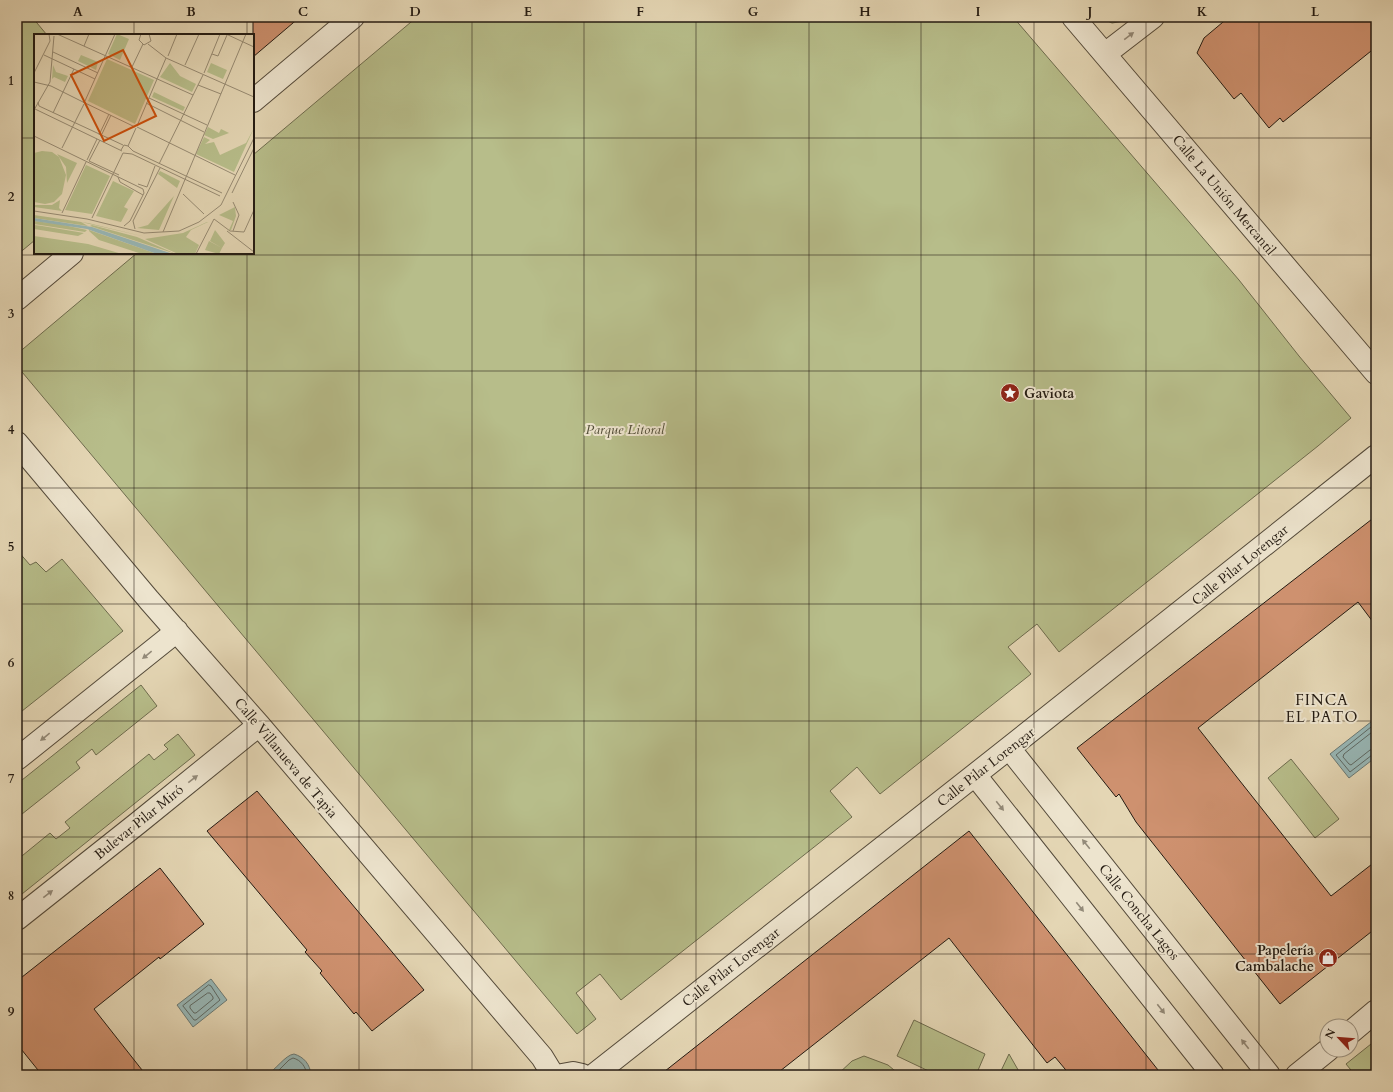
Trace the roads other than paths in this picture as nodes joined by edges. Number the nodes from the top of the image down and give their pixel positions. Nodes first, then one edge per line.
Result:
1 (353, 17) edge
2 (1073, 17) edge
3 (1153, 17) edge
4 (1105, 54) junction
5 (254, 100) edge
6 (71, 254) edge
7 (17, 299) edge
8 (1376, 373) edge
9 (17, 443) edge
10 (1376, 456) edge
11 (177, 631) junction
12 (259, 725) junction
13 (1009, 748) junction
14 (17, 759) edge
15 (975, 775) junction
16 (17, 918) edge
17 (1376, 1012) edge
18 (1359, 1026) edge
19 (1319, 1057) edge
20 (553, 1075) edge
21 (562, 1075) edge
22 (582, 1075) edge
23 (594, 1075) edge
24 (1213, 1075) edge
25 (1269, 1075) edge
26 (1297, 1075) edge

1 - 5 street
2 - 4 street, Calle La Unión Mercantil
4 -> 3 street
4 - 8 street, Calle La Unión Mercantil
6 - 7 street
9 - 11 street, Calle Villanueva de Tapia
10 - 13 street, Calle Pilar Lorengar
11 - 12 street, Calle Villanueva de Tapia
11 -> 14 street
16 -> 12 street, Bulevar Pilar Miró
12 - 20 street, Calle Villanueva de Tapia
13 - 15 street, Calle Pilar Lorengar
25 -> 13 street, Calle Concha Lagos
15 - 23 street, Calle Pilar Lorengar
15 -> 24 street
17 - 18 street
19 - 26 street
21 - 22 street

